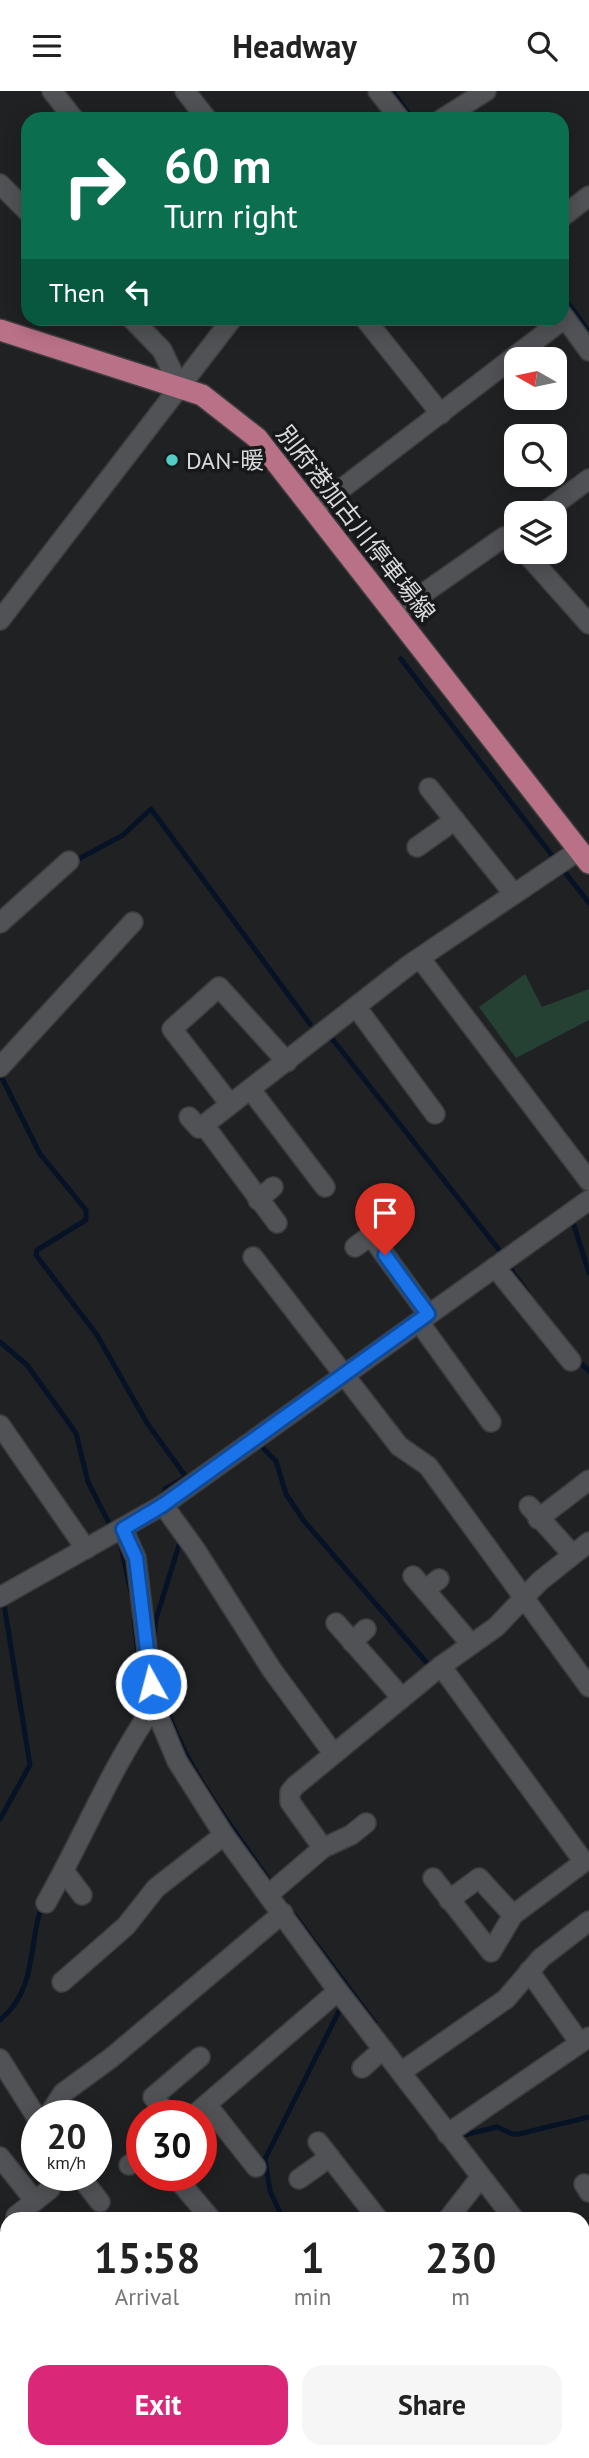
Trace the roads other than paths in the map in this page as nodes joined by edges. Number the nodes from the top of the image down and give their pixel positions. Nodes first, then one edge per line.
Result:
1 (52, 91) edge
2 (186, 91) edge
3 (378, 91) edge
4 (486, 91) edge
5 (68, 112) edge
6 (201, 112) edge
7 (394, 112) edge
8 (453, 112) edge
9 (0, 184) edge
10 (589, 196) edge
11 (21, 205) edge
12 (569, 212) edge
13 (569, 324) edge
14 (139, 326) edge
15 (227, 326) edge
16 (371, 326) edge
17 (551, 326) edge
18 (0, 330) edge
19 (589, 351) edge
20 (180, 388) junction
21 (441, 414) junction
22 (589, 478) edge
23 (559, 501) edge
24 (315, 509) junction
25 (504, 537) edge
26 (537, 564) edge
27 (394, 614) junction
28 (0, 620) edge
29 (589, 624) edge
30 (429, 788) dead end
31 (455, 820) junction
32 (417, 847) dead end
33 (584, 857) edge
34 (69, 861) dead end
35 (513, 894) junction
36 (133, 922) dead end
37 (0, 923) edge
38 (419, 958) junction
39 (357, 1008) junction
40 (287, 1062) junction
41 (0, 1067) edge
42 (251, 1090) junction
43 (230, 1104) junction
44 (435, 1114) dead end
45 (589, 1181) edge
46 (326, 1187) dead end
47 (589, 1200) edge
48 (390, 1221) dead end
49 (277, 1223) dead end
50 (253, 1257) dead end
51 (495, 1268) junction
52 (424, 1318) junction
53 (571, 1361) dead end
54 (345, 1374) junction
55 (491, 1422) dead end
56 (0, 1425) edge
57 (589, 1480) edge
58 (163, 1505) junction
59 (123, 1529) junction
60 (589, 1542) edge
61 (86, 1549) junction
62 (572, 1554) junction
63 (425, 1582) dead end
64 (0, 1597) edge
65 (526, 1598) junction
66 (335, 1623) dead end
67 (471, 1644) junction
68 (441, 1666) junction
69 (589, 1687) edge
70 (402, 1698) junction
71 (154, 1706) junction
72 (333, 1753) junction
73 (366, 1823) dead end
74 (224, 1835) junction
75 (323, 1848) junction
76 (64, 1871) junction
77 (433, 1878) dead end
78 (82, 1895) dead end
79 (268, 1895) junction
80 (449, 1900) junction
81 (46, 1903) dead end
82 (283, 1913) junction
83 (513, 1915) junction
84 (589, 1921) edge
85 (529, 1971) junction
86 (62, 1982) dead end
87 (338, 1991) junction
88 (585, 2040) edge
89 (383, 2049) junction
90 (200, 2057) dead end
91 (0, 2059) edge
92 (362, 2068) dead end
93 (401, 2073) junction
94 (26, 2100) edge
95 (58, 2100) edge
96 (156, 2100) edge
97 (212, 2100) edge
98 (217, 2127) edge
99 (447, 2134) junction
100 (318, 2141) dead end
101 (0, 2157) edge
102 (330, 2157) junction
103 (256, 2167) dead end
104 (480, 2178) junction
105 (299, 2179) dead end
106 (47, 2191) edge
107 (91, 2191) edge
108 (185, 2191) edge
109 (34, 2201) junction
110 (100, 2202) dead end
111 (21, 2212) edge
112 (200, 2212) edge
113 (373, 2212) edge
114 (453, 2212) edge
115 (508, 2212) edge

1 - 5 street
2 - 6 street
3 - 7 street
4 - 8 street
9 - 11 street
10 - 12 street
13 - 19 street
14 - 20 street
15 - 20 street
16 - 21 street
17 - 21 street
18 - 20 main road, 別府港加古川停車場線
20 - 24 main road, 別府港加古川停車場線
20 - 28 street
21 - 24 street
22 - 23 street
24 - 27 main road, 別府港加古川停車場線
25 - 27 street
26 - 29 street
27 - 33 main road, 別府港加古川停車場線
30 - 31 street
31 - 32 street
31 - 35 street
33 - 35 street
34 - 37 street
35 - 38 street
36 - 41 street
38 - 39 street
38 - 45 street
39 - 40 street
39 - 44 street
40 - 42 street
40 - 43 street
42 - 43 street
42 - 46 street
43 - 49 street
47 - 51 street
48 - 52 street
50 - 54 street
51 - 52 street
51 - 53 street
52 - 54 street
52 - 55 street
54 - 58 street
54 - 65 street
56 - 61 street
57 - 62 street
58 - 59 street
58 - 72 street
59 - 61 street
59 - 71 street
60 - 62 street
61 - 64 street
62 - 65 street
63 - 67 street
65 - 67 street
65 - 69 street
66 - 70 street
67 - 68 street
68 - 70 street
68 - 83 street
70 - 72 street
71 - 74 street
71 - 76 street
72 - 75 street
73 - 75 street
74 - 79 street
74 - 86 street
75 - 79 street
76 - 78 street
76 - 81 street
77 - 80 street
79 - 82 street
80 - 83 street
80 - 83 street
82 - 87 street
82 - 95 street
84 - 85 street
85 - 88 street
85 - 93 street
87 - 89 street
87 - 97 street
88 - 99 street
89 - 92 street
89 - 93 street
90 - 96 street
91 - 94 street
93 - 99 street
98 - 103 street
99 - 104 street
100 - 102 street
101 - 109 street
102 - 105 street
102 - 113 street
104 - 114 street
104 - 115 street
106 - 109 street
107 - 110 street
108 - 112 street
109 - 111 street

